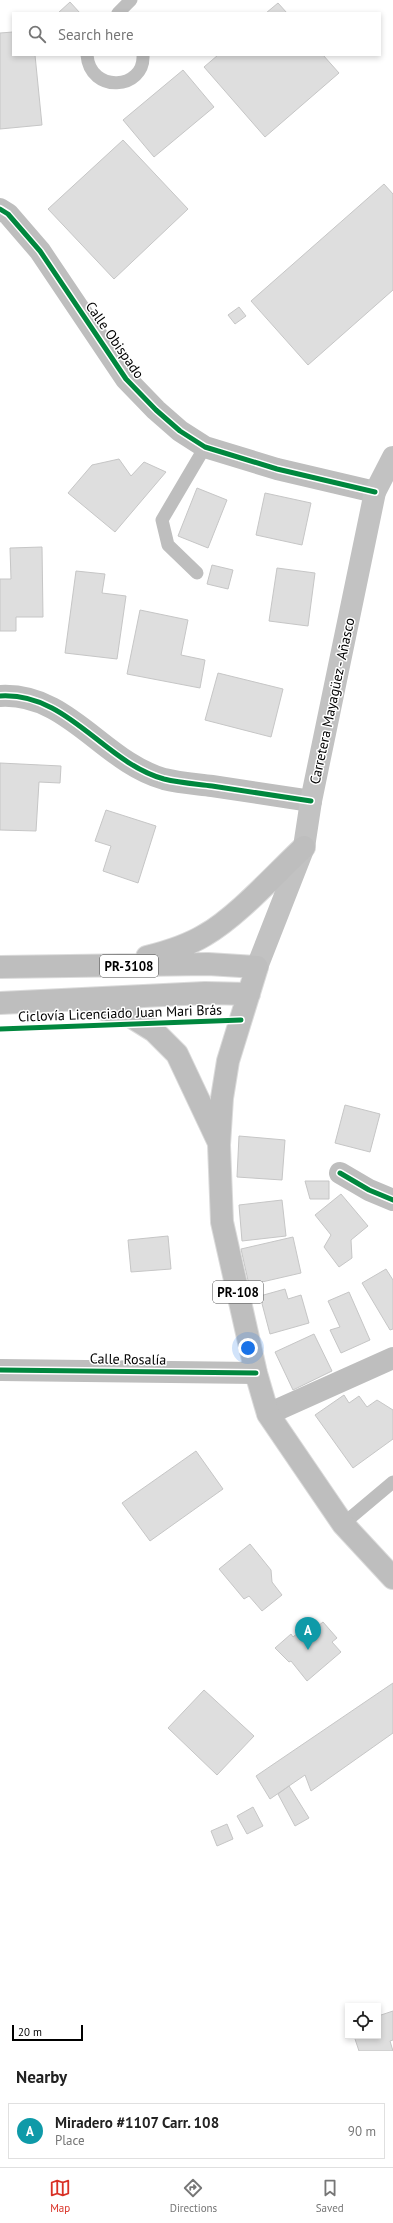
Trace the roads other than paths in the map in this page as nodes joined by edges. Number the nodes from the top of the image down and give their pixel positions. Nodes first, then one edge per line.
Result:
1 (131, 0) edge
2 (119, 12) edge
3 (88, 56) edge
4 (144, 56) edge
5 (0, 209) edge
6 (205, 446) junction
7 (393, 457) edge
8 (375, 492) junction
9 (197, 573) dead end
10 (0, 696) edge
11 (311, 801) junction
12 (304, 847) junction
13 (115, 966) junction
14 (0, 967) edge
15 (257, 967) junction
16 (249, 994) junction
17 (70, 1001) junction
18 (0, 1003) edge
19 (219, 1145) junction
20 (340, 1173) dead end
21 (393, 1200) edge
22 (393, 1358) edge
23 (0, 1370) edge
24 (256, 1373) junction
25 (268, 1414) junction
26 (393, 1482) edge
27 (344, 1524) junction
28 (393, 1578) edge

1 - 2 lane
3 - 4 lane
5 - 6 main road, Calle Obispado
6 - 8 main road, Calle Obispado
6 - 9 lane
7 - 8 main road, Carretera Mayagüez - Añasco / PR-108
8 - 11 main road, Carretera Mayagüez - Añasco / PR-108
10 - 11 main road
11 - 12 main road, Carretera Mayagüez - Añasco / PR-108
12 - 13 main road
12 - 15 main road, Carretera Mayagüez - Añasco / PR-108
13 - 14 main road, PR-3108
13 - 15 main road, PR-3108
15 - 16 main road, PR-108
16 - 17 main road, PR-3108
16 - 19 main road, PR-108
17 - 18 main road, PR-3108
17 - 19 main road
19 - 24 main road, PR-108
20 - 21 main road
22 - 25 main road
23 - 24 main road, Calle Rosalía
24 - 25 main road, PR-108
25 - 27 main road, PR-108
26 - 27 lane
27 - 28 main road, PR-108

